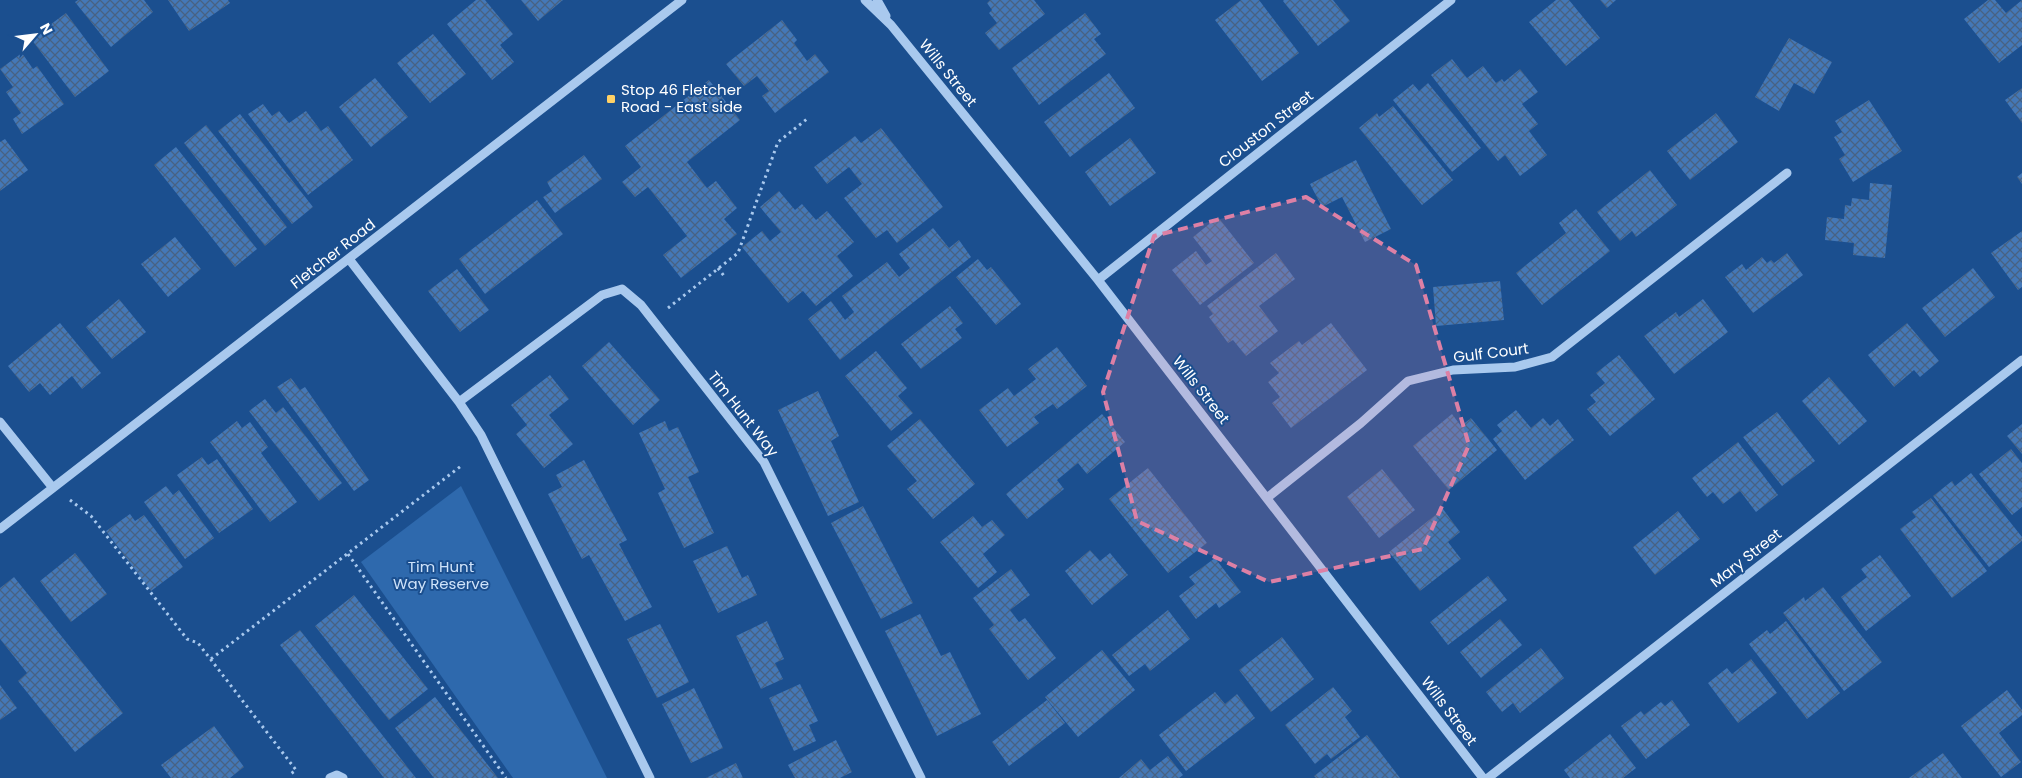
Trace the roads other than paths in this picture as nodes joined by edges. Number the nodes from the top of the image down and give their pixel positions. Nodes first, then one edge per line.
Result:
1 (682, 0) edge
2 (865, 0) edge
3 (877, 0) edge
4 (1451, 0) edge
5 (891, 25) junction
6 (1787, 173) dead end
7 (349, 259) junction
8 (1098, 280) junction
9 (2022, 360) edge
10 (459, 402) junction
11 (0, 422) edge
12 (53, 488) junction
13 (1267, 498) junction
14 (0, 530) edge
15 (650, 778) edge
16 (921, 778) edge
17 (1483, 778) edge
18 (1488, 778) edge

1 - 7 street, Fletcher Road
2 - 5 street, Wills Street
3 - 5 street, Wills Street
4 - 8 street, Clouston Street
5 - 8 street, Wills Street
6 - 13 street, Gulf Court
7 - 10 street
7 - 12 street, Fletcher Road
8 - 13 street, Wills Street
9 - 18 street, Mary Street
10 - 15 street
10 - 16 street, Tim Hunt Way
11 - 12 street
12 - 14 street, Fletcher Road
13 - 17 street, Wills Street

